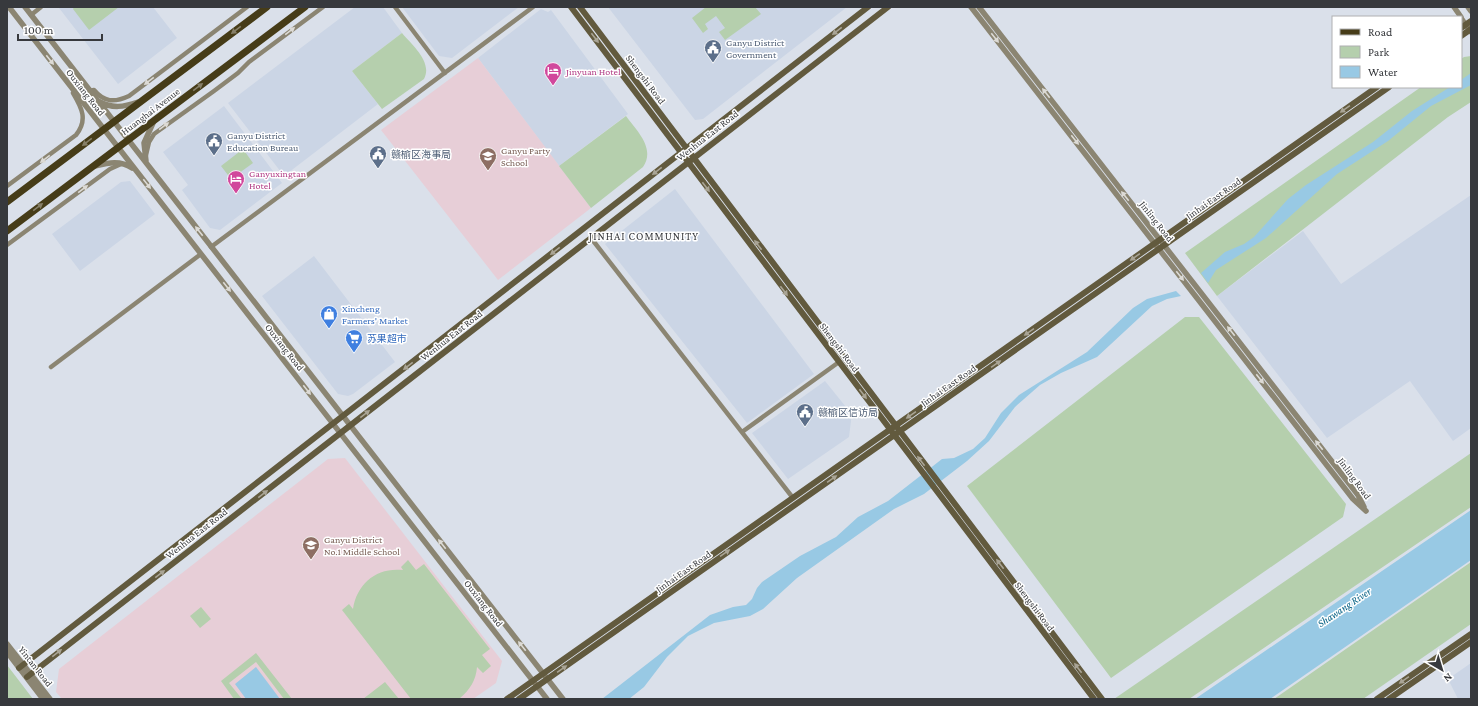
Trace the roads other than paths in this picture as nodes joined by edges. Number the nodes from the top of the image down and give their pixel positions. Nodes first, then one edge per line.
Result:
1 (9, 7) edge
2 (25, 7) edge
3 (41, 7) edge
4 (247, 7) edge
5 (267, 7) edge
6 (305, 7) edge
7 (323, 7) edge
8 (395, 7) edge
9 (533, 7) edge
10 (571, 7) edge
11 (580, 7) edge
12 (868, 7) edge
13 (888, 7) edge
14 (971, 7) edge
15 (979, 7) edge
16 (1454, 7) edge
17 (1468, 7) edge
18 (1471, 11) edge
19 (31, 15) junction
20 (1460, 16) edge
21 (1462, 18) edge
22 (1468, 27) edge
23 (445, 73) junction
24 (69, 84) junction
25 (1376, 88) edge
26 (1387, 88) edge
27 (90, 91) junction
28 (97, 100) junction
29 (142, 101) junction
30 (156, 119) junction
31 (114, 122) junction
32 (104, 130) junction
33 (128, 140) junction
34 (118, 147) junction
35 (683, 151) junction
36 (145, 158) junction
37 (691, 161) junction
38 (122, 163) junction
39 (149, 167) junction
40 (91, 168) junction
41 (137, 171) junction
42 (7, 186) edge
43 (7, 202) edge
44 (7, 231) edge
45 (592, 238) junction
46 (1159, 244) junction
47 (7, 245) edge
48 (211, 247) junction
49 (201, 254) junction
50 (839, 362) junction
51 (51, 367) dead end
52 (343, 416) junction
53 (333, 424) junction
54 (351, 426) junction
55 (894, 431) junction
56 (742, 432) junction
57 (341, 433) junction
58 (793, 498) junction
59 (1471, 634) edge
60 (1471, 642) edge
61 (7, 644) edge
62 (7, 652) edge
63 (21, 666) junction
64 (29, 676) junction
65 (546, 676) junction
66 (535, 683) junction
67 (44, 699) edge
68 (50, 699) edge
69 (507, 699) edge
70 (519, 699) edge
71 (548, 699) edge
72 (563, 699) edge
73 (1094, 699) edge
74 (1102, 699) edge
75 (1377, 699) edge
76 (1389, 699) edge

1 -> 24 street, Ouxiang Road
2 - 19 street, Ouxiang Road
3 - 19 street
4 -> 27 street
5 -> 29 main road, Huanghai Avenue
30 -> 6 main road, Huanghai Avenue
36 -> 7 street
8 - 23 street
9 - 23 street
10 -> 35 main road, Shengshi Road
11 - 35 main road, Shengshi Road
12 -> 35 main road, Wenhua East Road
13 - 37 main road, Wenhua East Road
14 -> 46 street, Jinling Road
46 -> 15 street, Jinling Road
16 - 20 street
17 - 18 street
19 - 27 street, Ouxiang Road
21 - 22 street
23 - 48 street
24 - 32 street, Ouxiang Road
24 -> 42 street
25 -> 46 main road, Jinhai East Road
26 - 46 main road, Jinhai East Road
27 - 28 street, Ouxiang Road
28 - 29 street
28 - 31 street, Ouxiang Road
29 - 31 main road, Huanghai Avenue
30 - 33 main road, Huanghai Avenue
30 - 36 street
31 - 32 main road, Huanghai Avenue
31 - 33 street, Ouxiang Road
32 - 34 street, Ouxiang Road
32 -> 43 main road, Huanghai Avenue
33 - 34 main road, Huanghai Avenue
33 - 39 street, Ouxiang Road
34 - 40 main road, Huanghai Avenue
34 - 41 street, Ouxiang Road
35 - 37 main road, Shengshi Road
35 -> 52 main road, Wenhua East Road
36 - 39 street
37 - 45 main road, Wenhua East Road
37 -> 50 main road, Shengshi Road
55 -> 37 main road, Shengshi Road
38 - 40 street
38 - 41 street
47 -> 38 street
48 -> 39 street, Ouxiang Road
44 -> 40 main road, Huanghai Avenue
41 -> 49 street, Ouxiang Road
54 -> 45 main road, Wenhua East Road
45 - 56 street
46 -> 46 street, Jinling Road
46 - 55 main road, Jinhai East Road
48 - 52 street, Ouxiang Road
49 - 51 street
49 -> 53 street, Ouxiang Road
50 -> 55 main road, Shengshi Road
50 - 56 street
52 - 53 main road, Wenhua East Road
52 - 54 street, Ouxiang Road
53 - 57 street, Ouxiang Road
53 - 63 main road, Wenhua East Road
54 - 57 main road, Wenhua East Road
65 -> 54 street, Ouxiang Road
55 - 58 main road, Jinhai East Road
65 -> 55 main road, Jinhai East Road
55 - 73 main road, Shengshi Road
74 -> 55 main road, Shengshi Road
56 - 58 street
64 -> 57 main road, Wenhua East Road
57 - 66 street, Ouxiang Road
58 - 65 main road, Jinhai East Road
59 -> 75 main road
60 - 76 main road
61 - 63 street, Yintan Road
62 - 63 street, Yintan Road
63 - 64 street, Yintan Road
64 - 67 street, Yintan Road
64 - 68 street, Yintan Road
65 - 66 main road, Jinhai East Road
65 - 72 street, Ouxiang Road
66 - 69 main road, Jinhai East Road
66 - 70 main road, Jinhai East Road
66 - 71 street, Ouxiang Road

